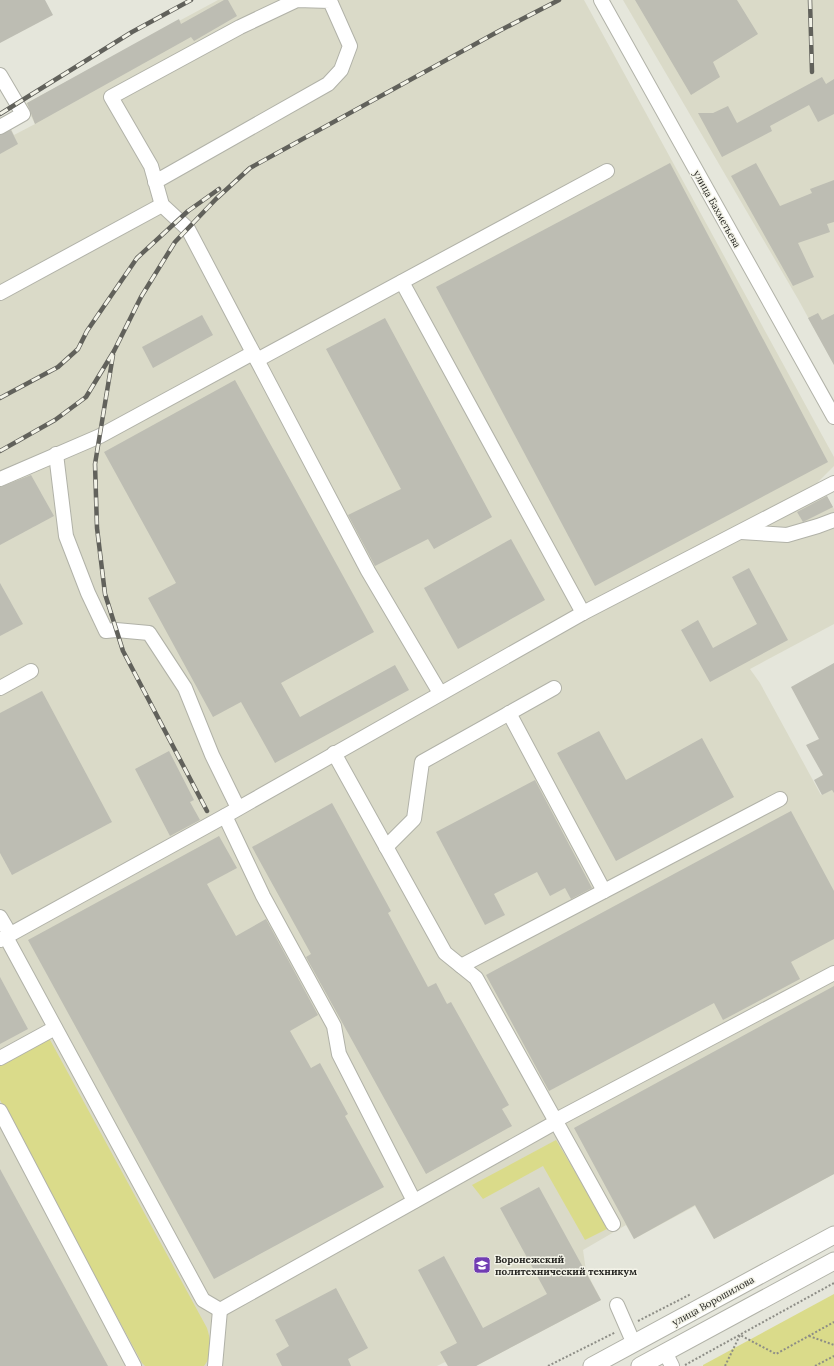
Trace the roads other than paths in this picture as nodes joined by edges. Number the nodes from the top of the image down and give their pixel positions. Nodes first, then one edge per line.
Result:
1 (601, 0) edge
2 (0, 75) edge
3 (0, 127) edge
4 (607, 171) dead end
5 (154, 182) junction
6 (162, 205) junction
7 (402, 282) junction
8 (0, 293) edge
9 (255, 356) junction
10 (834, 418) edge
11 (56, 454) junction
12 (0, 479) edge
13 (834, 483) edge
14 (834, 520) edge
15 (741, 532) junction
16 (583, 613) junction
17 (31, 671) dead end
18 (0, 688) edge
19 (554, 688) dead end
20 (440, 693) junction
21 (509, 713) junction
22 (334, 753) junction
23 (780, 799) dead end
24 (238, 808) junction
25 (225, 816) junction
26 (386, 847) junction
27 (604, 891) junction
28 (0, 917) edge
29 (6, 937) edge
30 (461, 966) junction
31 (834, 973) edge
32 (55, 1028) junction
33 (0, 1058) edge
34 (0, 1111) edge
35 (556, 1121) junction
36 (414, 1201) junction
37 (613, 1224) dead end
38 (834, 1235) edge
39 (834, 1261) edge
40 (617, 1305) dead end
41 (220, 1310) junction
42 (634, 1344) junction
43 (669, 1359) edge
44 (134, 1366) edge
45 (215, 1366) edge
46 (592, 1366) edge
47 (640, 1366) edge

1 - 10 street, улица Бахметьева
2 - 3 street
4 - 7 street
5 - 5 street
5 - 6 street
6 - 8 street
6 - 9 street
7 - 9 street
7 - 16 street
9 - 11 street
9 - 20 street
11 - 12 street
11 - 24 street
13 - 15 street
14 - 15 street
15 - 16 street
16 - 20 street
17 - 18 street
19 - 21 street
20 - 22 street
21 - 26 street
21 - 27 street
22 - 24 street
22 - 26 street
23 - 27 street
24 - 25 street
25 - 29 street
25 - 36 street
26 - 30 street
27 - 30 street
28 - 29 street
29 - 32 street
30 - 35 street
31 - 35 street
32 - 33 street
32 - 41 street
34 - 44 street
35 - 36 street
35 - 37 street
36 - 41 street
38 - 42 main road, улица Ворошилова
39 - 43 main road
40 - 42 street
41 - 45 street
42 - 46 main road, улица Ворошилова
43 - 47 main road

